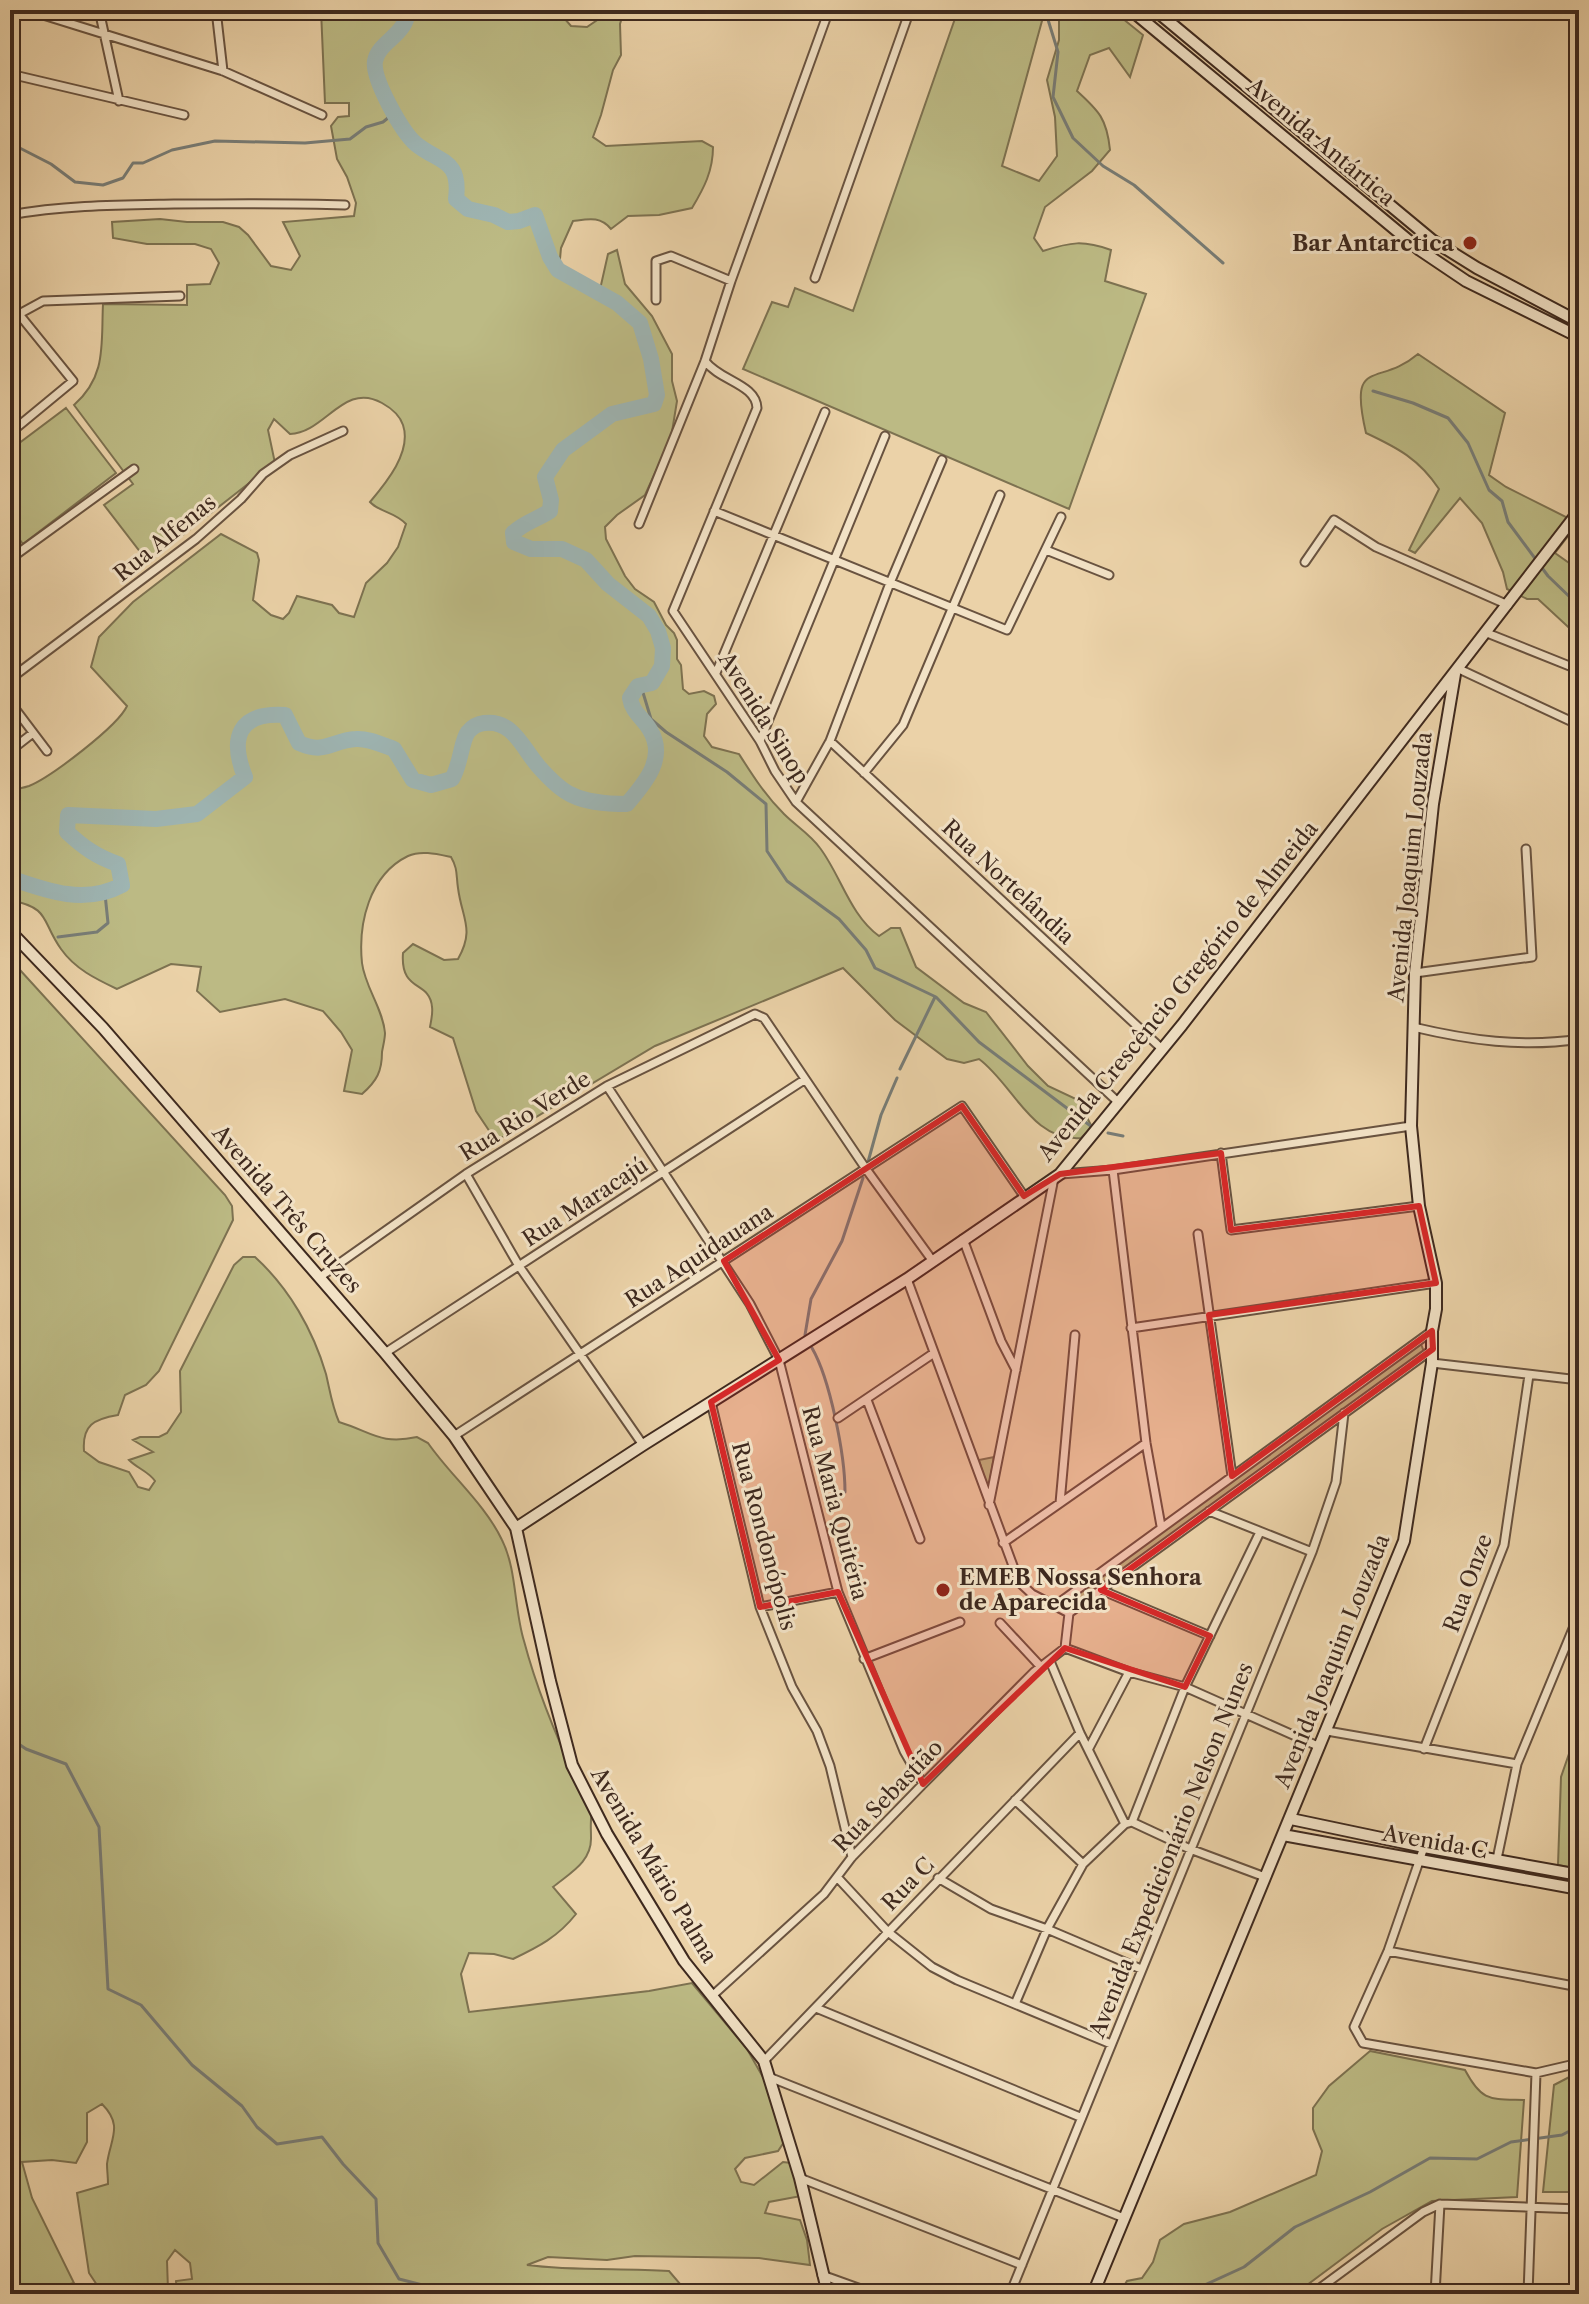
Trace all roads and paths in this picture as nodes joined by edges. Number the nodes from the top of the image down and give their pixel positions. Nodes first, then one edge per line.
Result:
1 (27, 10) edge
2 (99, 10) edge
3 (216, 10) edge
4 (829, 10) edge
5 (910, 10) edge
6 (1131, 10) edge
7 (1155, 10) edge
8 (102, 35) junction
9 (223, 71) junction
10 (10, 74) edge
11 (119, 101) junction
12 (184, 115) dead end
13 (322, 115) dead end
14 (345, 205) dead end
15 (10, 215) edge
16 (1425, 254) junction
17 (1477, 268) junction
18 (815, 278) dead end
19 (731, 281) junction
20 (180, 296) dead end
21 (656, 300) dead end
22 (18, 313) junction
23 (10, 319) edge
24 (1579, 322) edge
25 (1579, 337) edge
26 (705, 361) junction
27 (825, 412) dead end
28 (343, 431) dead end
29 (10, 433) edge
30 (885, 436) dead end
31 (942, 460) dead end
32 (134, 469) dead end
33 (1000, 495) dead end
34 (714, 511) junction
35 (1579, 511) edge
36 (1061, 517) dead end
37 (639, 524) dead end
38 (1575, 524) edge
39 (773, 534) junction
40 (1046, 550) junction
41 (10, 559) edge
42 (834, 559) junction
43 (1305, 562) dead end
44 (1109, 575) dead end
45 (890, 583) junction
46 (1508, 605) junction
47 (950, 608) junction
48 (1487, 633) junction
49 (1577, 669) dead end
50 (1457, 671) junction
51 (716, 673) junction
52 (11, 675) edge
53 (10, 702) edge
54 (1579, 725) edge
55 (33, 733) junction
56 (760, 741) junction
57 (830, 741) junction
58 (10, 751) edge
59 (47, 751) dead end
60 (864, 773) junction
61 (796, 802) junction
62 (1526, 849) dead end
63 (10, 931) edge
64 (1415, 973) junction
65 (1413, 1027) junction
66 (1579, 1039) edge
67 (1162, 1049) junction
68 (804, 1080) junction
69 (607, 1086) junction
70 (1118, 1102) junction
71 (1411, 1126) junction
72 (1221, 1153) junction
73 (866, 1169) junction
74 (1113, 1170) junction
75 (664, 1173) junction
76 (466, 1174) junction
77 (1057, 1176) junction
78 (1024, 1196) junction
79 (1419, 1206) junction
80 (1198, 1234) dead end
81 (963, 1239) junction
82 (932, 1260) junction
83 (724, 1261) junction
84 (519, 1266) junction
85 (320, 1277) junction
86 (907, 1279) junction
87 (1436, 1283) junction
88 (1209, 1315) junction
89 (1131, 1328) junction
90 (1432, 1331) junction
91 (1075, 1335) dead end
92 (1433, 1349) junction
93 (385, 1353) junction
94 (934, 1353) junction
95 (579, 1355) junction
96 (779, 1360) junction
97 (1432, 1363) junction
98 (1017, 1371) junction
99 (1529, 1375) junction
100 (1579, 1380) edge
101 (867, 1400) junction
102 (711, 1402) junction
103 (1344, 1413) junction
104 (838, 1418) dead end
105 (454, 1436) junction
106 (1146, 1443) junction
107 (643, 1445) junction
108 (1232, 1476) junction
109 (1060, 1503) junction
110 (989, 1505) junction
111 (1209, 1511) junction
112 (1161, 1526) junction
113 (516, 1528) junction
114 (1260, 1532) junction
115 (920, 1539) dead end
116 (1003, 1543) junction
117 (1312, 1552) junction
118 (1101, 1590) junction
119 (838, 1592) junction
120 (1056, 1605) junction
121 (760, 1607) junction
122 (1069, 1613) junction
123 (1579, 1614) edge
124 (960, 1622) dead end
125 (1000, 1623) dead end
126 (1210, 1636) junction
127 (1065, 1648) junction
128 (864, 1659) junction
129 (1050, 1661) junction
130 (1041, 1667) junction
131 (1129, 1672) junction
132 (1185, 1687) junction
133 (1246, 1716) junction
134 (1327, 1731) junction
135 (1080, 1733) junction
136 (1320, 1747) junction
137 (1089, 1748) junction
138 (1424, 1749) junction
139 (1517, 1764) junction
140 (923, 1784) junction
141 (1015, 1800) junction
142 (1291, 1819) junction
143 (1129, 1823) junction
144 (1283, 1835) junction
145 (1424, 1847) junction
146 (1190, 1849) junction
147 (852, 1857) junction
148 (1497, 1859) junction
149 (1420, 1860) junction
150 (1083, 1864) junction
151 (1579, 1875) edge
152 (837, 1877) junction
153 (1265, 1877) junction
154 (938, 1878) junction
155 (1579, 1889) edge
156 (1047, 1929) junction
157 (888, 1932) junction
158 (1388, 1951) junction
159 (1141, 1969) junction
160 (1579, 1987) edge
161 (712, 1996) junction
162 (1015, 2004) junction
163 (816, 2008) junction
164 (1111, 2044) junction
165 (764, 2061) junction
166 (1579, 2063) edge
167 (1536, 2073) junction
168 (769, 2077) junction
169 (1080, 2117) junction
170 (800, 2178) junction
171 (1054, 2190) junction
172 (1440, 2204) junction
173 (1531, 2206) junction
174 (1579, 2209) edge
175 (1124, 2218) junction
176 (1022, 2265) junction
177 (822, 2275) junction
178 (828, 2294) edge
179 (875, 2294) edge
180 (1010, 2294) edge
181 (1093, 2294) edge
182 (1312, 2294) edge
183 (1435, 2294) edge
184 (1528, 2294) edge

1 - 8 street
2 - 8 street
3 - 9 street
4 - 19 street
5 - 18 street
6 - 16 street, Avenida Antártica
7 - 17 street, Avenida Antártica
8 - 9 street
8 - 11 street
9 - 13 street
10 - 11 street
11 - 12 street
14 - 15 street
16 - 17 street
16 - 25 street, Avenida Antártica
17 - 24 street, Avenida Antártica
19 - 21 street
19 - 26 street
20 - 22 street
22 - 23 street
22 - 29 street
26 - 34 street, Avenida Sinop
26 - 37 street
27 - 39 street
28 - 52 street, Rua Alfenas
30 - 42 street
31 - 45 street
32 - 41 street
33 - 47 street
34 - 39 street
34 - 51 street, Avenida Sinop
35 - 38 street, Avenida Crescêncio Gregório de Almeida
36 - 40 street
38 - 46 street, Avenida Crescêncio Gregório de Almeida
39 - 42 street
39 - 51 street
40 - 44 street
40 - 47 street
42 - 45 street
42 - 56 street
43 - 46 street
45 - 47 street
45 - 57 street
46 - 48 street, Avenida Crescêncio Gregório de Almeida
47 - 60 street
48 - 49 street
48 - 50 street, Avenida Crescêncio Gregório de Almeida
50 - 54 street
50 - 64 street, Avenida Joaquim Louzada
50 - 67 street, Avenida Crescêncio Gregório de Almeida
51 - 56 street, Avenida Sinop
53 - 55 street
55 - 58 street
55 - 59 street
56 - 61 street, Avenida Sinop
57 - 60 street, Rua Nortelândia
57 - 61 street
60 - 67 street, Rua Nortelândia
61 - 70 street, Avenida Sinop
62 - 64 street
63 - 85 street, Avenida Três Cruzes
64 - 65 street, Avenida Joaquim Louzada
65 - 66 street
65 - 71 street, Avenida Joaquim Louzada
67 - 70 street, Avenida Crescêncio Gregório de Almeida
68 - 69 street, Rua Rio Verde
68 - 73 street
68 - 75 street, Rua Maracajú
69 - 75 street, Rua Maria Quitéria
69 - 76 street, Rua Rio Verde
70 - 77 street, Avenida Crescêncio Gregório de Almeida
71 - 72 street
71 - 79 street, Avenida Joaquim Louzada
72 - 74 street
72 - 79 street
73 - 78 street, Rua Aquidauana
73 - 82 street
73 - 83 street, Rua Aquidauana
74 - 77 street
74 - 89 street
75 - 83 street, Rua Maria Quitéria
75 - 84 street, Rua Maracajú
76 - 84 street
76 - 85 street, Rua Rio Verde
77 - 78 street, Avenida Crescêncio Gregório de Almeida
77 - 98 street
78 - 81 street, Avenida Crescêncio Gregório de Almeida
79 - 87 street, Avenida Joaquim Louzada
80 - 88 street
81 - 82 street, Avenida Crescêncio Gregório de Almeida
81 - 98 street
82 - 86 street, Avenida Crescêncio Gregório de Almeida
83 - 95 street, Rua Aquidauana
83 - 96 street, Rua Maria Quitéria
84 - 93 street, Rua Maracajú
84 - 95 street
85 - 93 street, Avenida Três Cruzes
86 - 94 street
86 - 96 street, Avenida Crescêncio Gregório de Almeida
87 - 88 street
87 - 90 street, Avenida Joaquim Louzada
88 - 89 street
88 - 108 street
89 - 106 street
90 - 92 street, Avenida Joaquim Louzada
90 - 108 street
91 - 109 street
92 - 97 street, Avenida Joaquim Louzada
92 - 103 street
93 - 105 street, Avenida Três Cruzes
94 - 101 street
94 - 110 street
95 - 105 street, Rua Aquidauana
95 - 107 street
96 - 102 street, Avenida Crescêncio Gregório de Almeida
96 - 119 street, Rua Maria Quitéria
97 - 99 street
97 - 134 street, Avenida Joaquim Louzada
98 - 110 street
99 - 100 street
99 - 138 street, Rua Onze
101 - 104 street
101 - 115 street
102 - 107 street, Avenida Crescêncio Gregório de Almeida
102 - 121 street, Rua Rondonópolis
103 - 111 street
103 - 117 street, Avenida Expedicionário Nelson Nunes
105 - 113 street, Avenida Três Cruzes
106 - 109 street
106 - 112 street
107 - 113 street, Avenida Crescêncio Gregório de Almeida
108 - 112 street
109 - 116 street
110 - 116 street
111 - 114 street
111 - 118 street
112 - 120 street
113 - 161 street, Avenida Mário Palma
114 - 117 street
114 - 126 street
116 - 120 street
117 - 133 street, Avenida Expedicionário Nelson Nunes
118 - 122 street
118 - 126 street
119 - 121 street
119 - 128 street, Rua Maria Quitéria
120 - 122 street
121 - 147 street, Rua Rondonópolis
122 - 127 street
123 - 139 street
124 - 128 street
125 - 130 street
126 - 132 street
127 - 129 street, Rua Sebastião
127 - 131 street
128 - 140 street, Rua Maria Quitéria
129 - 130 street, Rua Sebastião
129 - 135 street
130 - 140 street, Rua Sebastião
131 - 132 street
131 - 137 street
132 - 133 street
132 - 143 street
133 - 136 street
133 - 146 street, Avenida Expedicionário Nelson Nunes
134 - 136 street, Avenida Joaquim Louzada
134 - 138 street
135 - 137 street
135 - 141 street, Rua C
136 - 142 street, Avenida Joaquim Louzada
137 - 143 street
138 - 139 street
139 - 148 street
140 - 147 street, Rua Sebastião
141 - 150 street
141 - 154 street, Rua C
142 - 144 street, Avenida Joaquim Louzada
142 - 145 street, Avenida C
143 - 146 street
143 - 150 street
144 - 149 street, Avenida C
144 - 153 street, Avenida Joaquim Louzada
145 - 148 street, Avenida C
145 - 149 street
146 - 153 street
146 - 159 street, Avenida Expedicionário Nelson Nunes
147 - 152 street, Rua Sebastião
148 - 151 street, Avenida C
149 - 155 street, Avenida C
149 - 158 street
150 - 156 street
152 - 157 street
152 - 161 street, Rua Sebastião
153 - 175 street, Avenida Joaquim Louzada
154 - 156 street
154 - 157 street, Rua C
156 - 159 street
156 - 162 street
157 - 162 street
157 - 163 street, Rua C
158 - 160 street
158 - 167 street
159 - 164 street, Avenida Expedicionário Nelson Nunes
161 - 165 street, Avenida Mário Palma
162 - 164 street
163 - 165 street, Rua C
163 - 169 street
164 - 169 street, Avenida Expedicionário Nelson Nunes
165 - 168 street, Avenida Mário Palma
166 - 167 street
167 - 173 street
168 - 170 street, Avenida Mário Palma
168 - 171 street
169 - 171 street, Avenida Expedicionário Nelson Nunes
170 - 176 street
170 - 177 street, Avenida Mário Palma
171 - 175 street
171 - 176 street, Avenida Expedicionário Nelson Nunes
172 - 173 street
172 - 182 street
172 - 183 street
173 - 174 street
173 - 184 street
175 - 181 street, Avenida Joaquim Louzada
176 - 180 street, Avenida Expedicionário Nelson Nunes
177 - 178 street, Avenida Mário Palma
177 - 179 street

